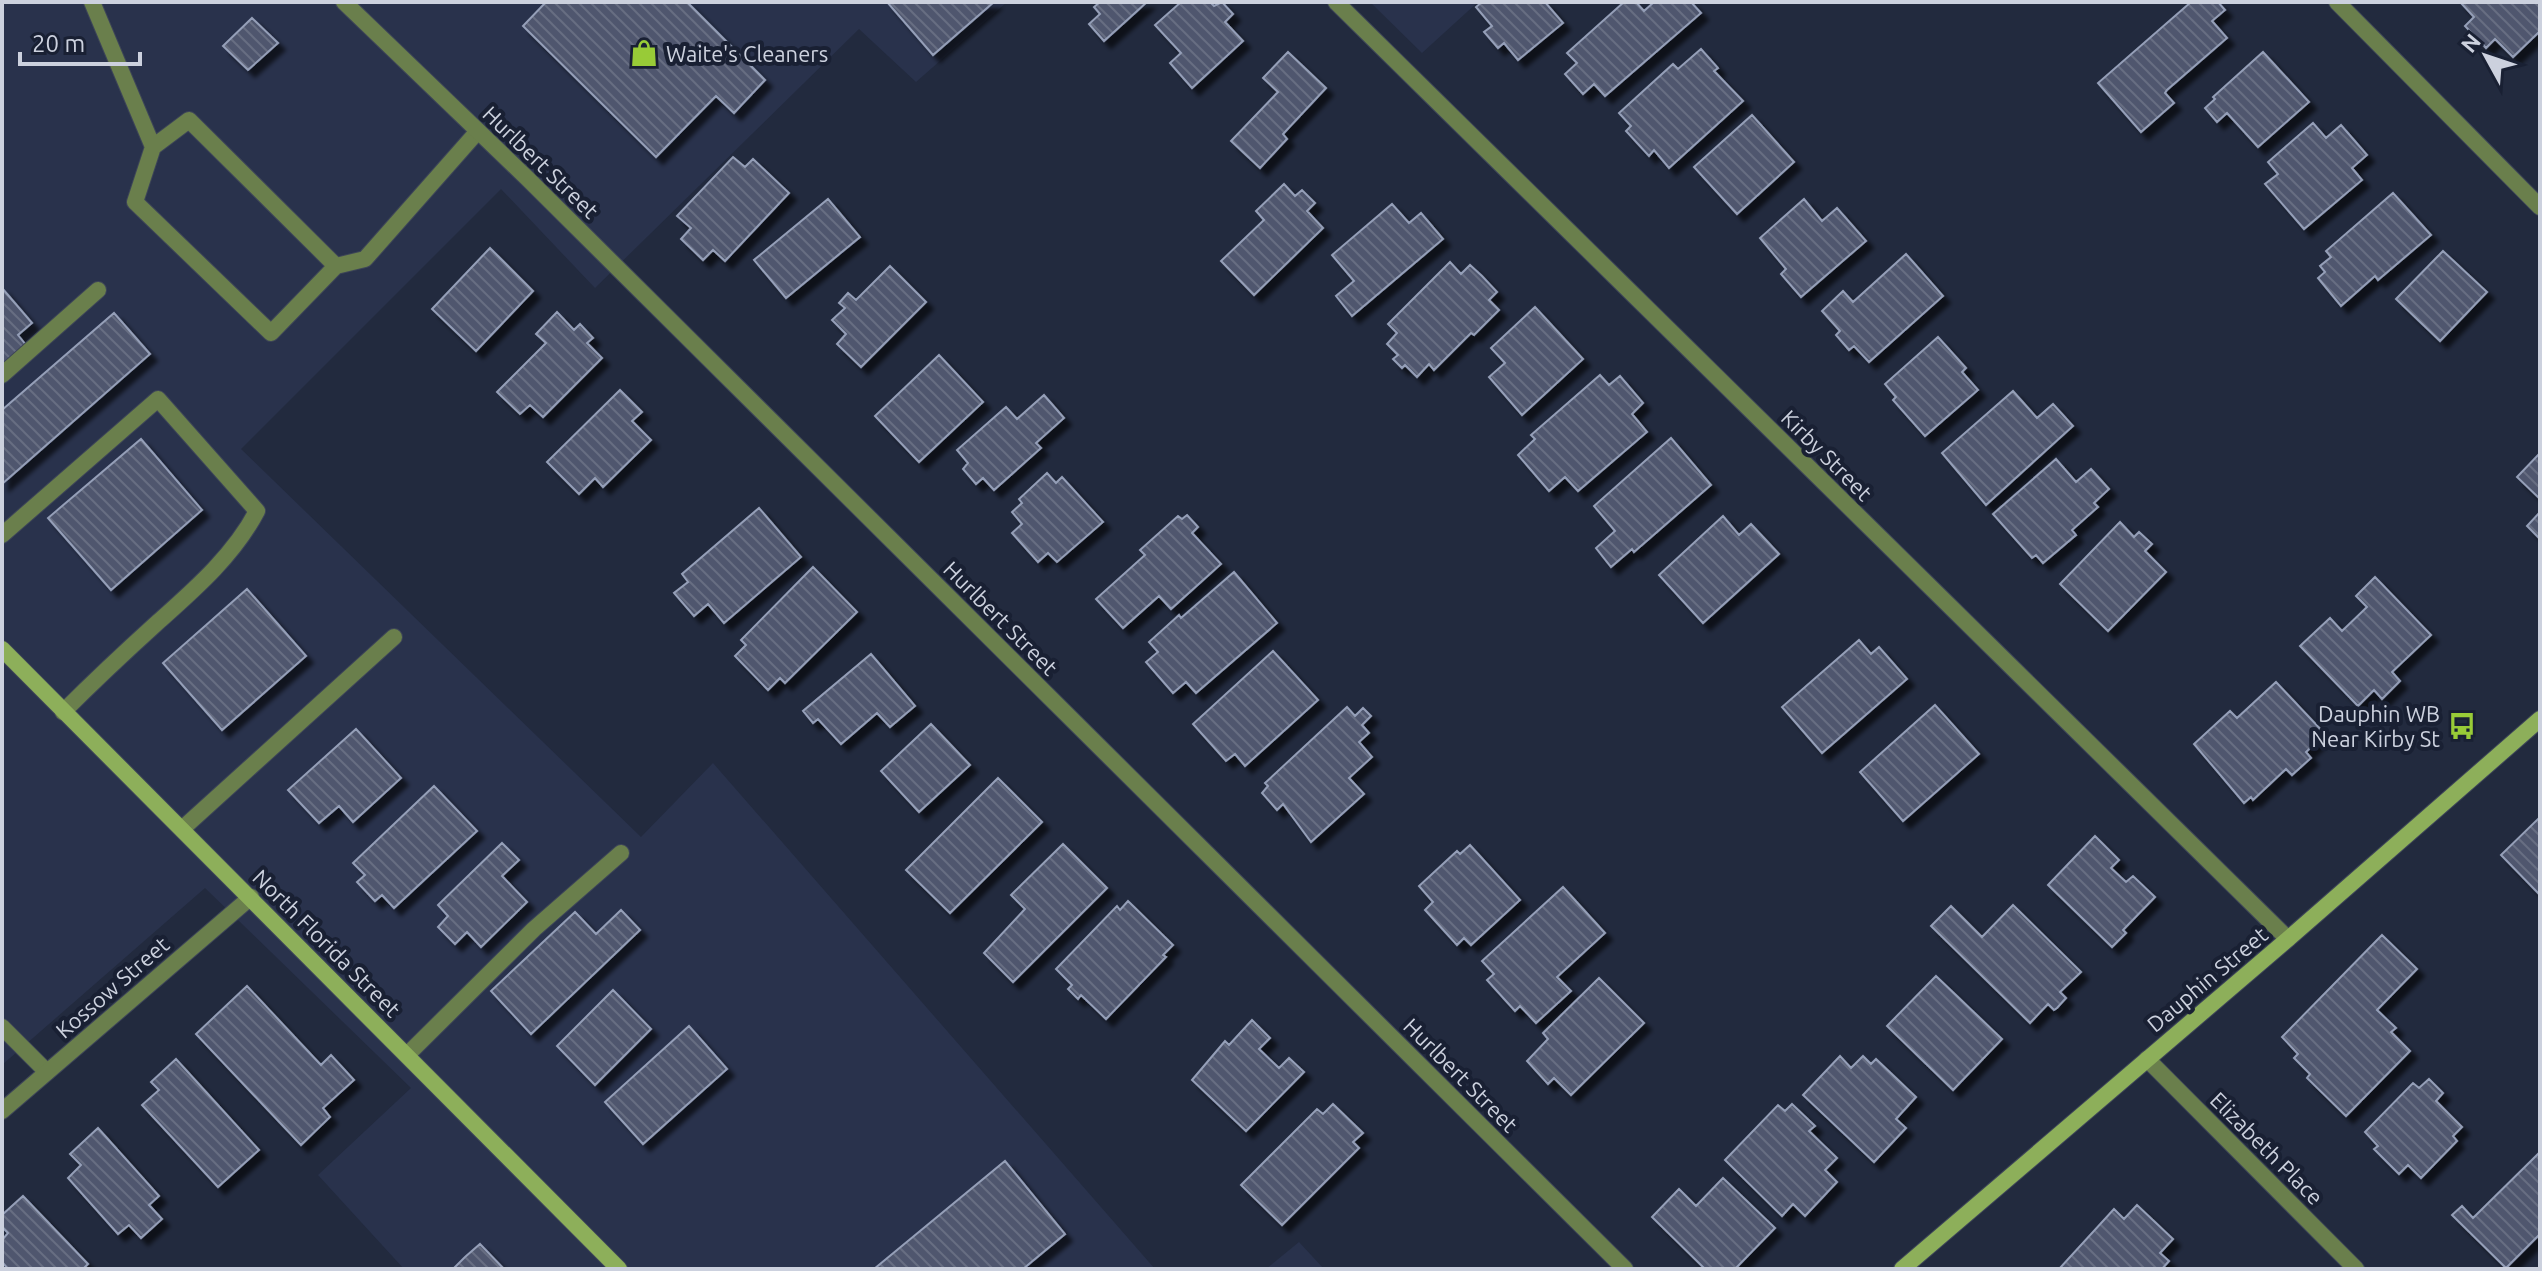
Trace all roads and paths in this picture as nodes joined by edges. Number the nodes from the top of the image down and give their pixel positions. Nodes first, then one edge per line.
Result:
1 (92, 2) edge
2 (344, 2) edge
3 (1336, 2) edge
4 (2337, 2) edge
5 (478, 131) junction
6 (153, 147) junction
7 (2540, 207) edge
8 (336, 266) junction
9 (98, 290) dead end
10 (2, 375) edge
11 (2, 535) edge
12 (394, 637) dead end
13 (2, 649) edge
14 (63, 712) junction
15 (2540, 719) edge
16 (182, 829) junction
17 (621, 853) dead end
18 (251, 897) junction
19 (2288, 939) junction
20 (2, 1027) edge
21 (407, 1055) junction
22 (2147, 1059) junction
23 (47, 1072) junction
24 (2, 1111) edge
25 (619, 1269) edge
26 (1625, 1269) edge
27 (1902, 1269) edge
28 (2356, 1269) edge

1 - 6 street
2 - 5 street, Hurlbert Street
3 - 19 street, Kirby Street
4 - 7 street
5 - 8 street
5 - 26 street, Hurlbert Street
6 - 8 street
6 - 8 street
9 - 10 street
11 - 14 street
12 - 16 street
13 - 14 street, North Florida Street
14 - 16 street, North Florida Street
15 - 19 street, Dauphin Street
16 - 18 street, North Florida Street
17 - 21 street
18 - 21 street, North Florida Street
18 - 23 street, Kossow Street
19 - 22 street, Dauphin Street
20 - 23 street
21 - 25 street, North Florida Street
22 - 27 street, Dauphin Street
22 - 28 street, Elizabeth Place
23 - 24 street, Kossow Street

